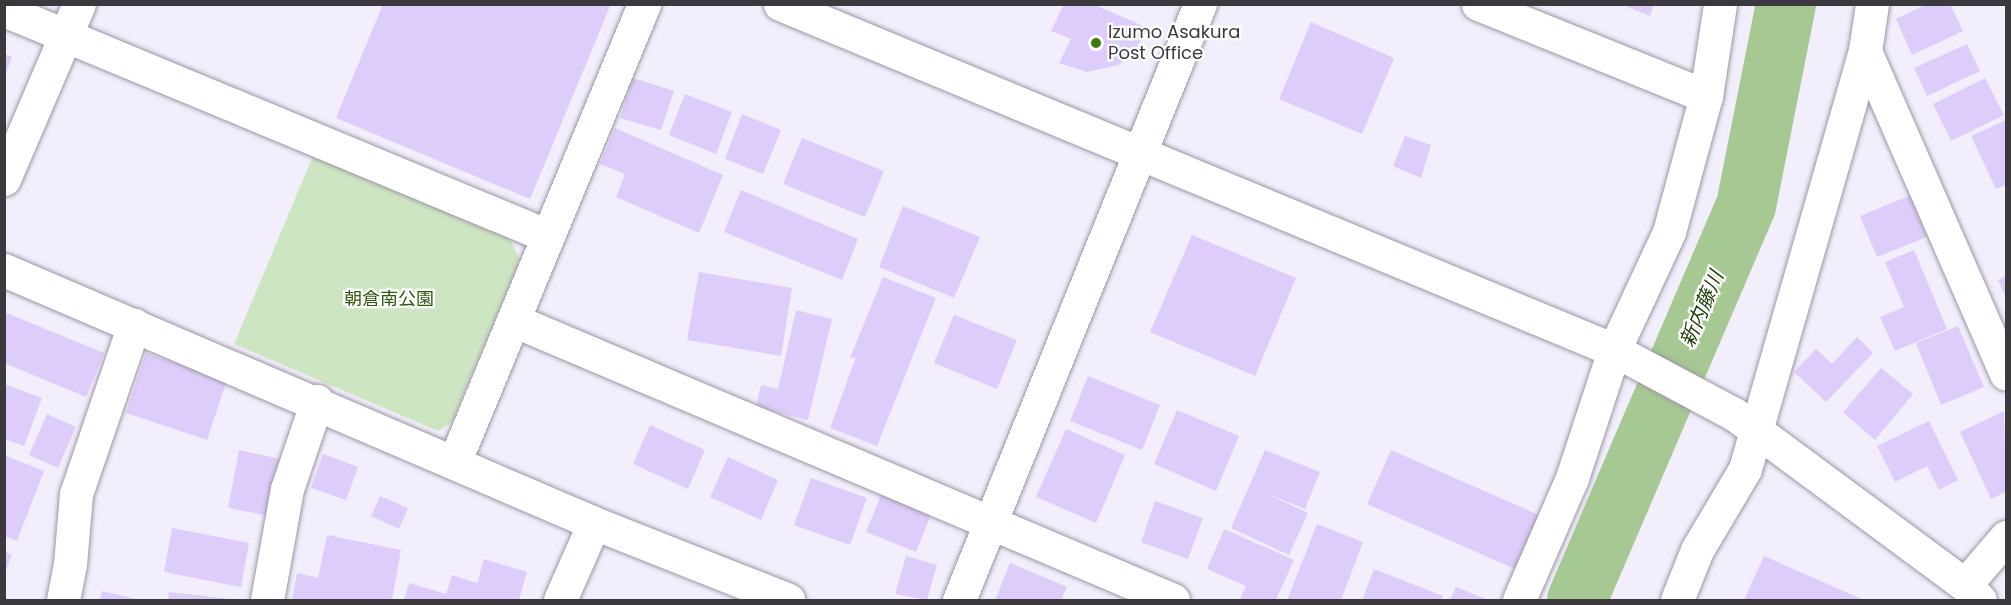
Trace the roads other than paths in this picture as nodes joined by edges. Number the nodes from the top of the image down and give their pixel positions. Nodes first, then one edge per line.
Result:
1 (79, 4) edge
2 (644, 4) edge
3 (780, 4) edge
4 (1200, 4) edge
5 (1478, 4) edge
6 (1720, 4) edge
7 (1872, 4) edge
8 (4, 10) edge
9 (66, 35) junction
10 (1865, 51) junction
11 (1706, 96) junction
12 (1138, 156) junction
13 (4, 179) edge
14 (548, 236) junction
15 (4, 270) edge
16 (513, 320) junction
17 (134, 325) junction
18 (1625, 357) junction
19 (2007, 373) edge
20 (317, 402) junction
21 (1745, 422) junction
22 (454, 463) junction
23 (991, 522) junction
24 (594, 523) junction
25 (2007, 537) edge
26 (1972, 593) edge
27 (63, 600) edge
28 (267, 600) edge
29 (560, 600) edge
30 (788, 600) edge
31 (959, 600) edge
32 (1173, 600) edge
33 (1519, 600) edge
34 (1677, 600) edge

1 - 9 street
2 - 14 street
3 - 12 street
4 - 12 street
5 - 11 street
6 - 11 street
7 - 10 street
8 - 9 street
9 - 13 street
9 - 14 street
10 - 19 street
10 - 21 street
11 - 18 street
12 - 18 street
12 - 23 street
14 - 16 street
15 - 17 street
16 - 22 street
16 - 23 street
17 - 20 street
17 - 27 street
18 - 21 street
18 - 33 street
20 - 22 street
20 - 28 street
21 - 26 street
21 - 34 street
22 - 24 street
23 - 31 street
23 - 32 street
24 - 29 street
24 - 30 street
25 - 26 street

